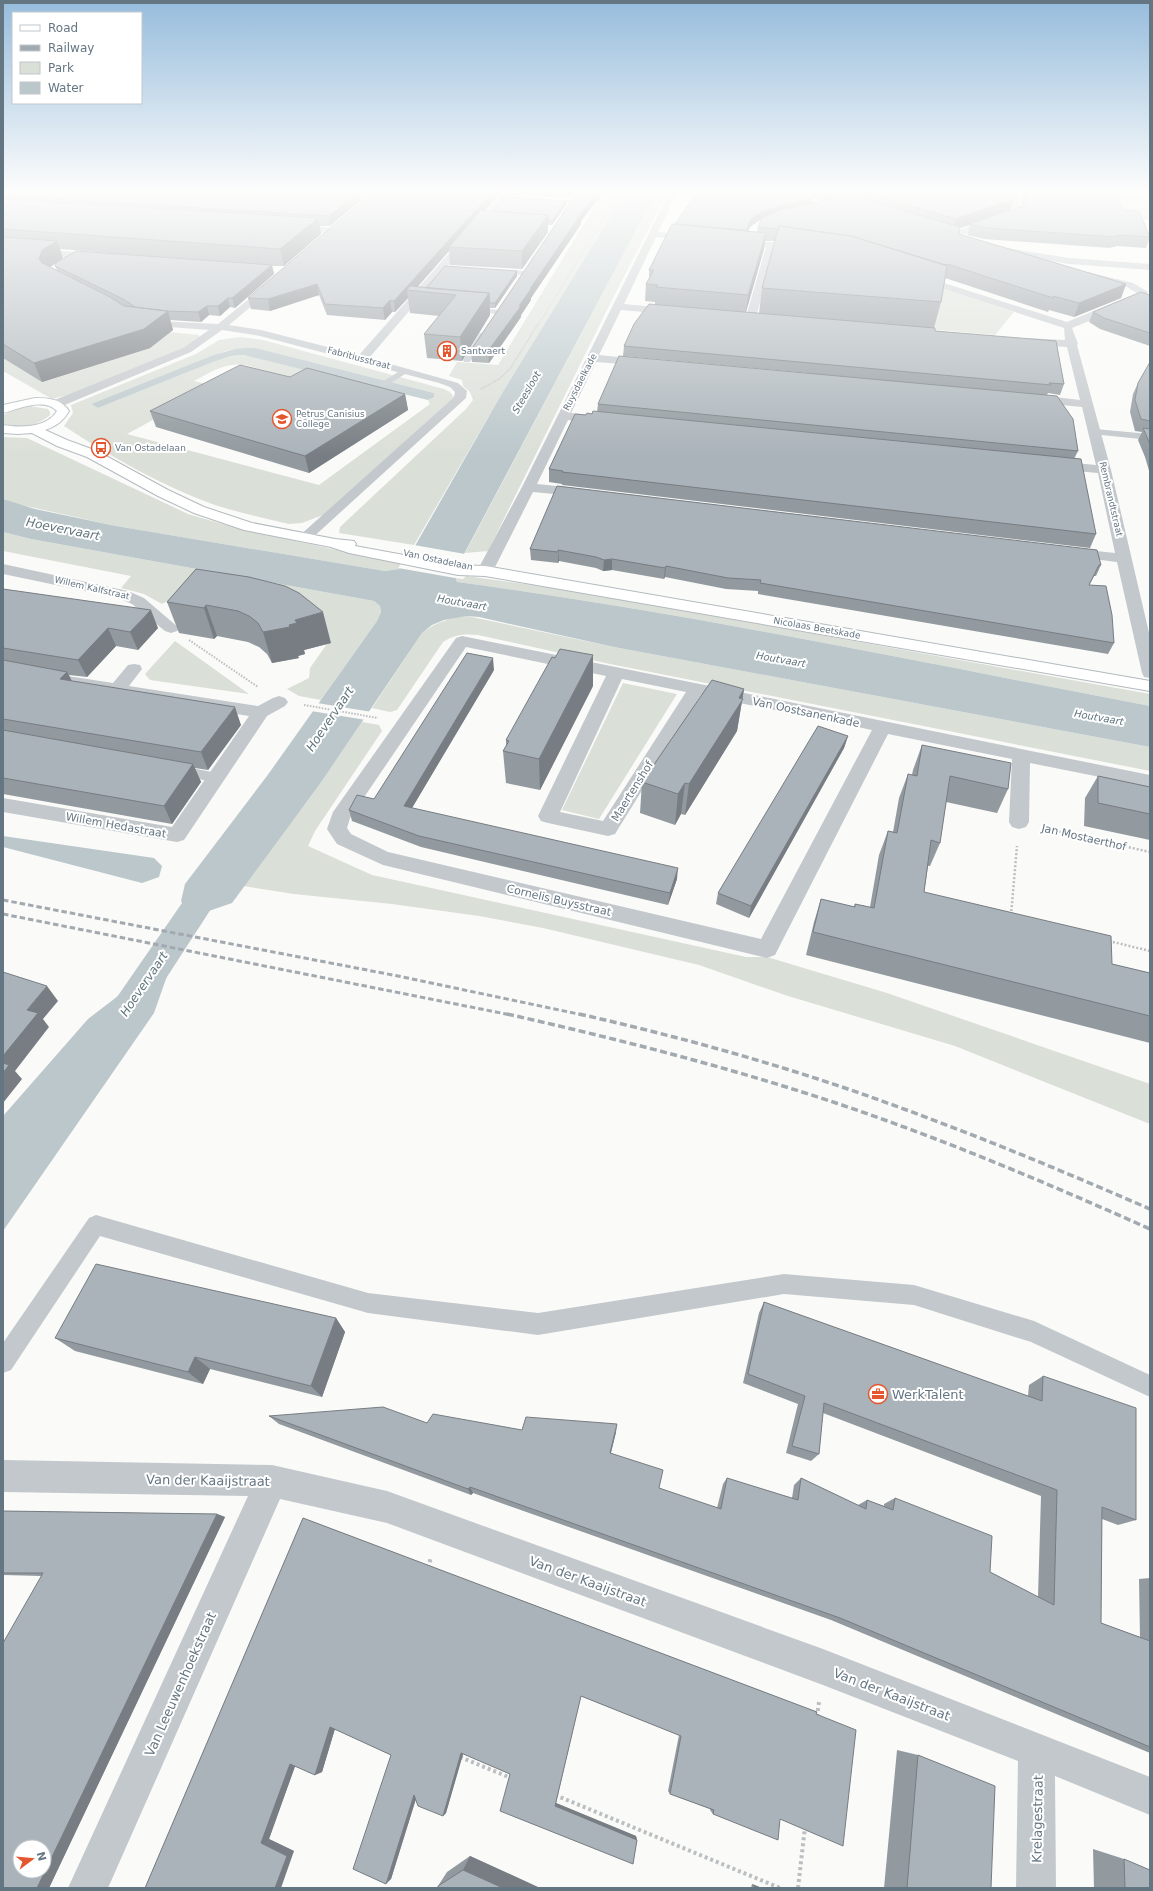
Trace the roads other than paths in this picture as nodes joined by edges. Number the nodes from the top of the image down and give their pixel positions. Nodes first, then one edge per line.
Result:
1 (277, 279) edge
2 (430, 279) edge
3 (631, 279) edge
4 (761, 279) edge
5 (925, 279) edge
6 (1107, 279) edge
7 (408, 305) junction
8 (423, 306) edge
9 (617, 307) junction
10 (1110, 308) junction
11 (459, 309) edge
12 (498, 312) edge
13 (688, 312) edge
14 (751, 317) edge
15 (134, 321) edge
16 (1052, 321) junction
17 (1066, 326) junction
18 (220, 327) junction
19 (486, 330) edge
20 (1018, 340) edge
21 (1073, 344) junction
22 (593, 358) junction
23 (362, 359) junction
24 (467, 360) edge
25 (656, 364) edge
26 (406, 371) junction
27 (365, 395) edge
28 (1017, 397) edge
29 (56, 404) junction
30 (1087, 404) junction
31 (6, 406) edge
32 (563, 416) junction
33 (618, 421) edge
34 (49, 424) junction
35 (3, 429) edge
36 (34, 429) junction
37 (1095, 432) junction
38 (1150, 437) edge
39 (76, 447) junction
40 (1041, 464) edge
41 (1104, 470) junction
42 (529, 487) junction
43 (598, 495) edge
44 (305, 537) junction
45 (1058, 551) edge
46 (1124, 558) junction
47 (3, 569) edge
48 (485, 571) junction
49 (171, 628) road end
50 (462, 641) joint
51 (134, 669) dead end
52 (3, 671) edge
53 (616, 673) junction
54 (1150, 673) edge
55 (1150, 686) edge
56 (118, 688) junction
57 (696, 689) junction
58 (279, 702) road end
59 (261, 712) junction
60 (882, 728) junction
61 (1021, 755) junction
62 (165, 768) edge
63 (217, 778) junction
64 (1150, 781) edge
65 (3, 805) edge
66 (1019, 822) road end
67 (3, 1362) edge
68 (1150, 1386) edge
69 (3, 1476) edge
70 (272, 1481) junction
71 (1037, 1750) junction
72 (1150, 1796) edge
73 (88, 1888) edge
74 (1036, 1888) edge

1 - 18 street
2 - 7 street
3 - 9 street, Ruysdaelkade
4 - 14 street
5 - 16 street
6 - 10 street
7 - 8 lane
7 - 23 street
9 - 13 street
9 - 22 street, Ruysdaelkade
10 - 16 street
10 - 17 street
11 - 12 lane
15 - 18 street, Fabritiusstraat
16 - 17 street
17 - 21 street, Rembrandtstraat
18 - 23 street, Fabritiusstraat
18 - 29 street
19 - 24 lane
20 - 21 street
21 - 30 street, Rembrandtstraat
22 - 25 street
22 - 32 street, Ruysdaelkade
23 - 26 street, Fabritiusstraat
26 - 27 lane
26 - 44 street, Fabritiusstraat
28 - 30 street
29 - 31 street
29 - 34 street
30 - 37 street, Rembrandtstraat
32 - 33 street
32 - 42 street, Ruysdaelkade
34 - 36 street
34 - 39 street, Van Ostadelaan
35 - 36 street
36 - 39 street, Van Ostadelaan
37 - 38 lane
37 - 41 street, Rembrandtstraat
39 - 44 street, Van Ostadelaan
40 - 41 street
41 - 46 street, Rembrandtstraat
42 - 43 street
42 - 48 street, Ruysdaelkade
44 - 48 street, Van Ostadelaan
45 - 46 street
46 - 54 street, Rembrandtstraat
47 - 49 street, Willem Kalfstraat
48 - 55 street, Nicolaas Beetskade
50 - 53 street, Van Oostsanenkade
50 - 60 street, Cornelis Buysstraat
51 - 56 street
52 - 56 street
53 - 57 street, Van Oostsanenkade
53 - 57 street, Maertenshof
56 - 59 street
57 - 60 street, Van Oostsanenkade
58 - 59 street, Willem Hedastraat
59 - 63 street, Willem Hedastraat
60 - 61 street, Van Oostsanenkade
61 - 64 street, Van Oostsanenkade
61 - 66 street
62 - 63 lane
63 - 65 street, Willem Hedastraat
67 - 68 lane
69 - 70 street, Van der Kaaijstraat
70 - 71 street, Van der Kaaijstraat
70 - 73 street, Van Leeuwenhoekstraat
71 - 72 street, Van der Kaaijstraat
71 - 74 street, Krelagestraat

